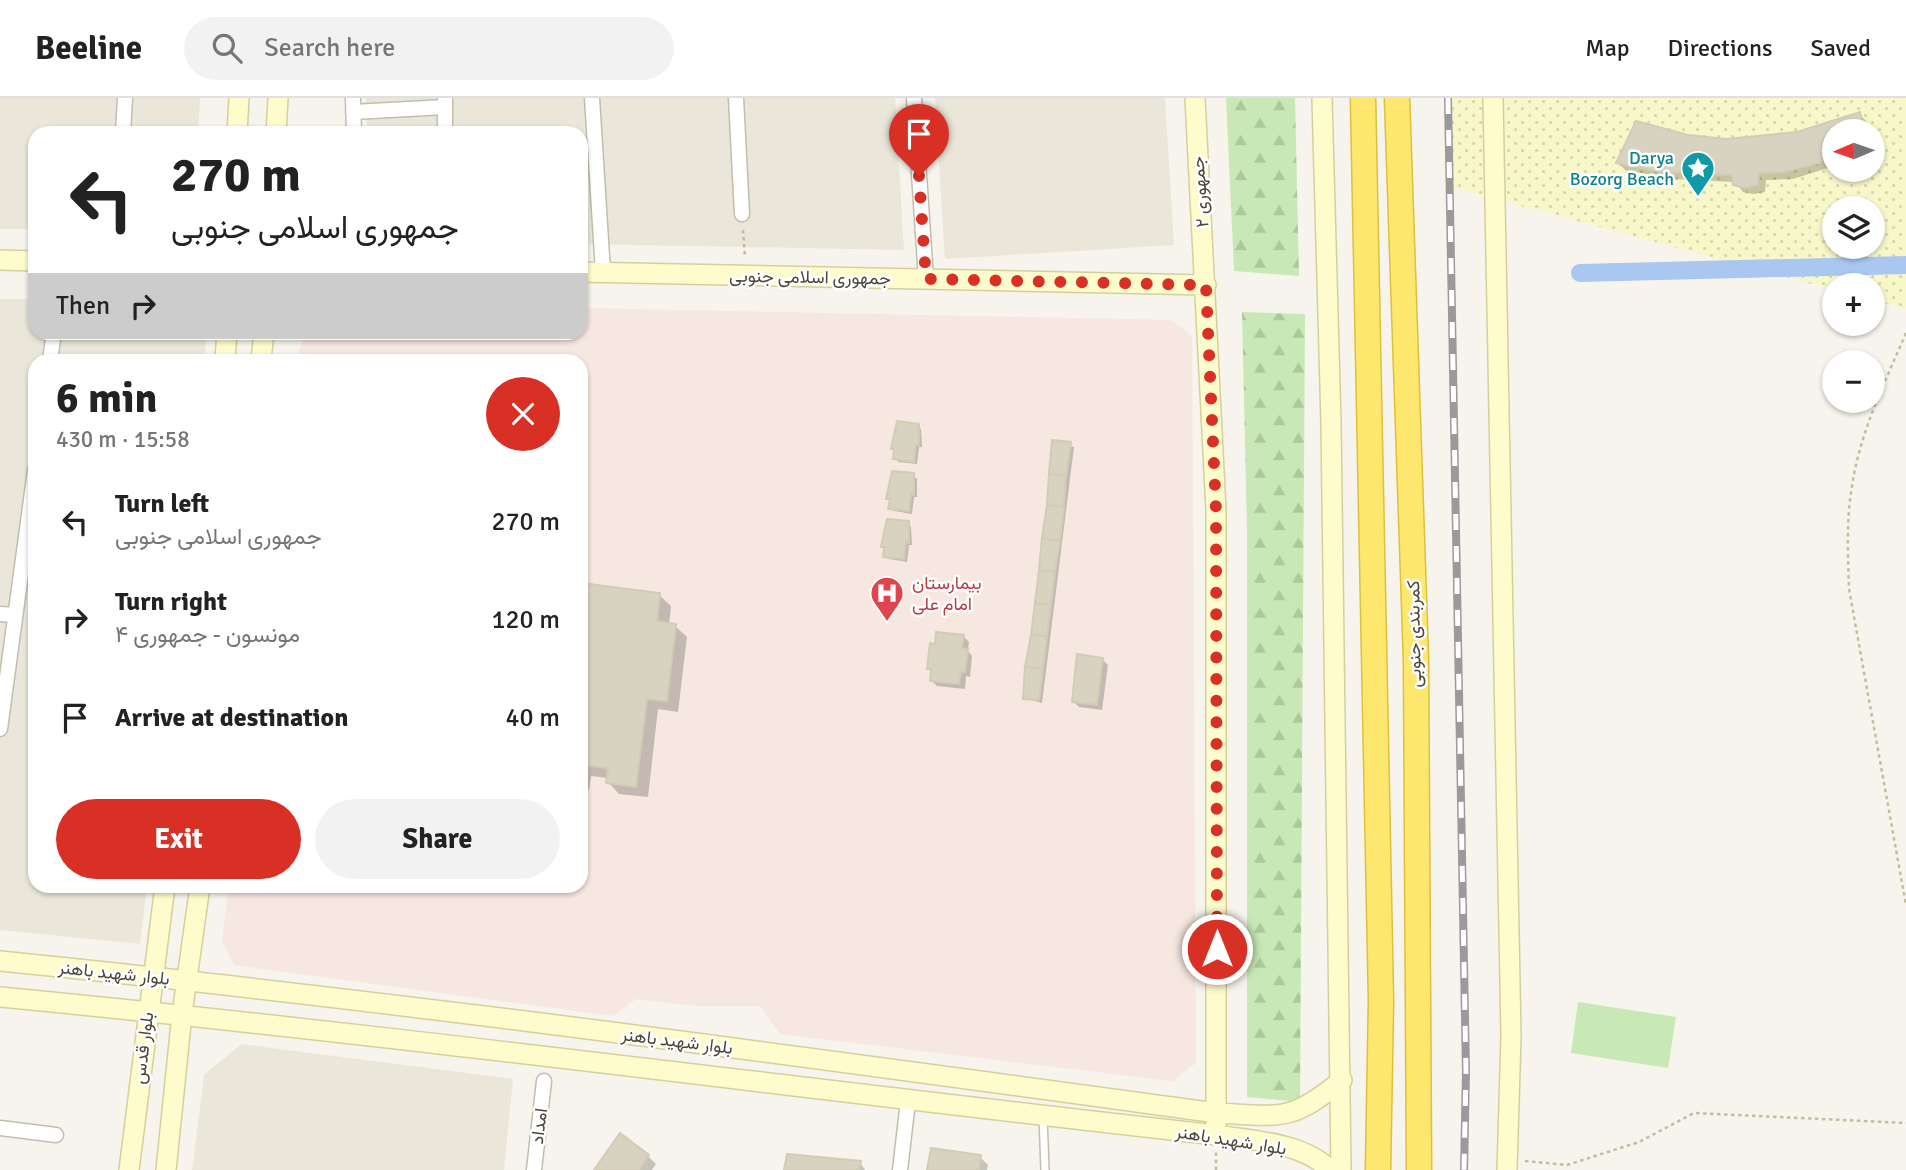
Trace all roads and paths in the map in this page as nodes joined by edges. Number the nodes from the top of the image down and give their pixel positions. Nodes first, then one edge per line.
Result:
1 (125, 98) edge
2 (239, 98) edge
3 (278, 98) edge
4 (592, 98) edge
5 (736, 98) edge
6 (914, 98) edge
7 (1195, 98) edge
8 (1322, 98) edge
9 (1363, 98) edge
10 (1397, 98) edge
11 (1493, 98) edge
12 (445, 103) edge
13 (353, 105) edge
14 (123, 126) edge
15 (237, 126) edge
16 (276, 126) edge
17 (354, 126) edge
18 (446, 126) edge
19 (742, 214) joint
20 (0, 260) edge
21 (28, 261) edge
22 (588, 272) edge
23 (603, 272) junction
24 (746, 275) junction
25 (926, 279) junction
26 (1206, 285) junction
27 (1906, 332) edge
28 (28, 521) edge
29 (0, 614) edge
30 (15, 615) junction
31 (0, 729) edge
32 (164, 893) edge
33 (199, 893) edge
34 (1906, 905) edge
35 (0, 961) edge
36 (152, 976) junction
37 (188, 980) junction
38 (0, 997) edge
39 (148, 1011) junction
40 (182, 1014) junction
41 (1342, 1080) junction
42 (544, 1081) dead end
43 (908, 1101) junction
44 (1217, 1113) junction
45 (1042, 1116) junction
46 (1906, 1123) edge
47 (0, 1128) edge
48 (56, 1135) dead end
49 (1216, 1135) junction
50 (1508, 1165) edge
51 (130, 1170) edge
52 (166, 1170) edge
53 (534, 1170) edge
54 (900, 1170) edge
55 (1045, 1170) edge
56 (1330, 1170) edge
57 (1341, 1170) edge
58 (1378, 1170) edge
59 (1419, 1170) edge

1 - 14 street
2 - 15 main road
3 - 16 main road
4 - 23 street
5 - 19 street
6 - 25 street
7 - 26 main road, جمهوری ۲
8 - 41 main road
9 - 58 highway
10 - 59 highway, کمربندی جنوبی
11 - 50 main road
12 - 13 street
12 - 18 street
13 - 17 street
19 - 24 path
20 - 21 main road
22 - 23 main road, جمهوری اسلامی جنوبی
23 - 24 main road, جمهوری اسلامی جنوبی
24 - 25 main road, جمهوری اسلامی جنوبی
25 - 26 main road, جمهوری اسلامی جنوبی
26 - 44 main road, جمهوری ۲
27 - 34 path
28 - 30 street
29 - 30 street
30 - 31 street
32 - 36 main road, بلوار قدس
33 - 37 main road, بلوار قدس
35 - 36 main road, بلوار شهید باهنر
36 - 37 main road, بلوار شهید باهنر
36 - 39 main road, بلوار قدس
37 - 40 main road, بلوار قدس
37 - 44 main road, بلوار شهید باهنر
38 - 39 main road, بلوار شهید باهنر
39 - 40 main road, بلوار شهید باهنر
39 - 51 main road, بلوار قدس
40 - 43 main road, بلوار شهید باهنر
40 - 52 main road, بلوار قدس
41 - 44 main road, بلوار شهید باهنر
41 - 57 main road
42 - 53 street, امداد
43 - 45 main road, بلوار شهید باهنر
43 - 54 street
44 - 49 main road, جمهوری ۲
45 - 49 main road, بلوار شهید باهنر
45 - 55 lane
46 - 50 path
47 - 48 street
49 - 56 main road, بلوار شهید باهنر

